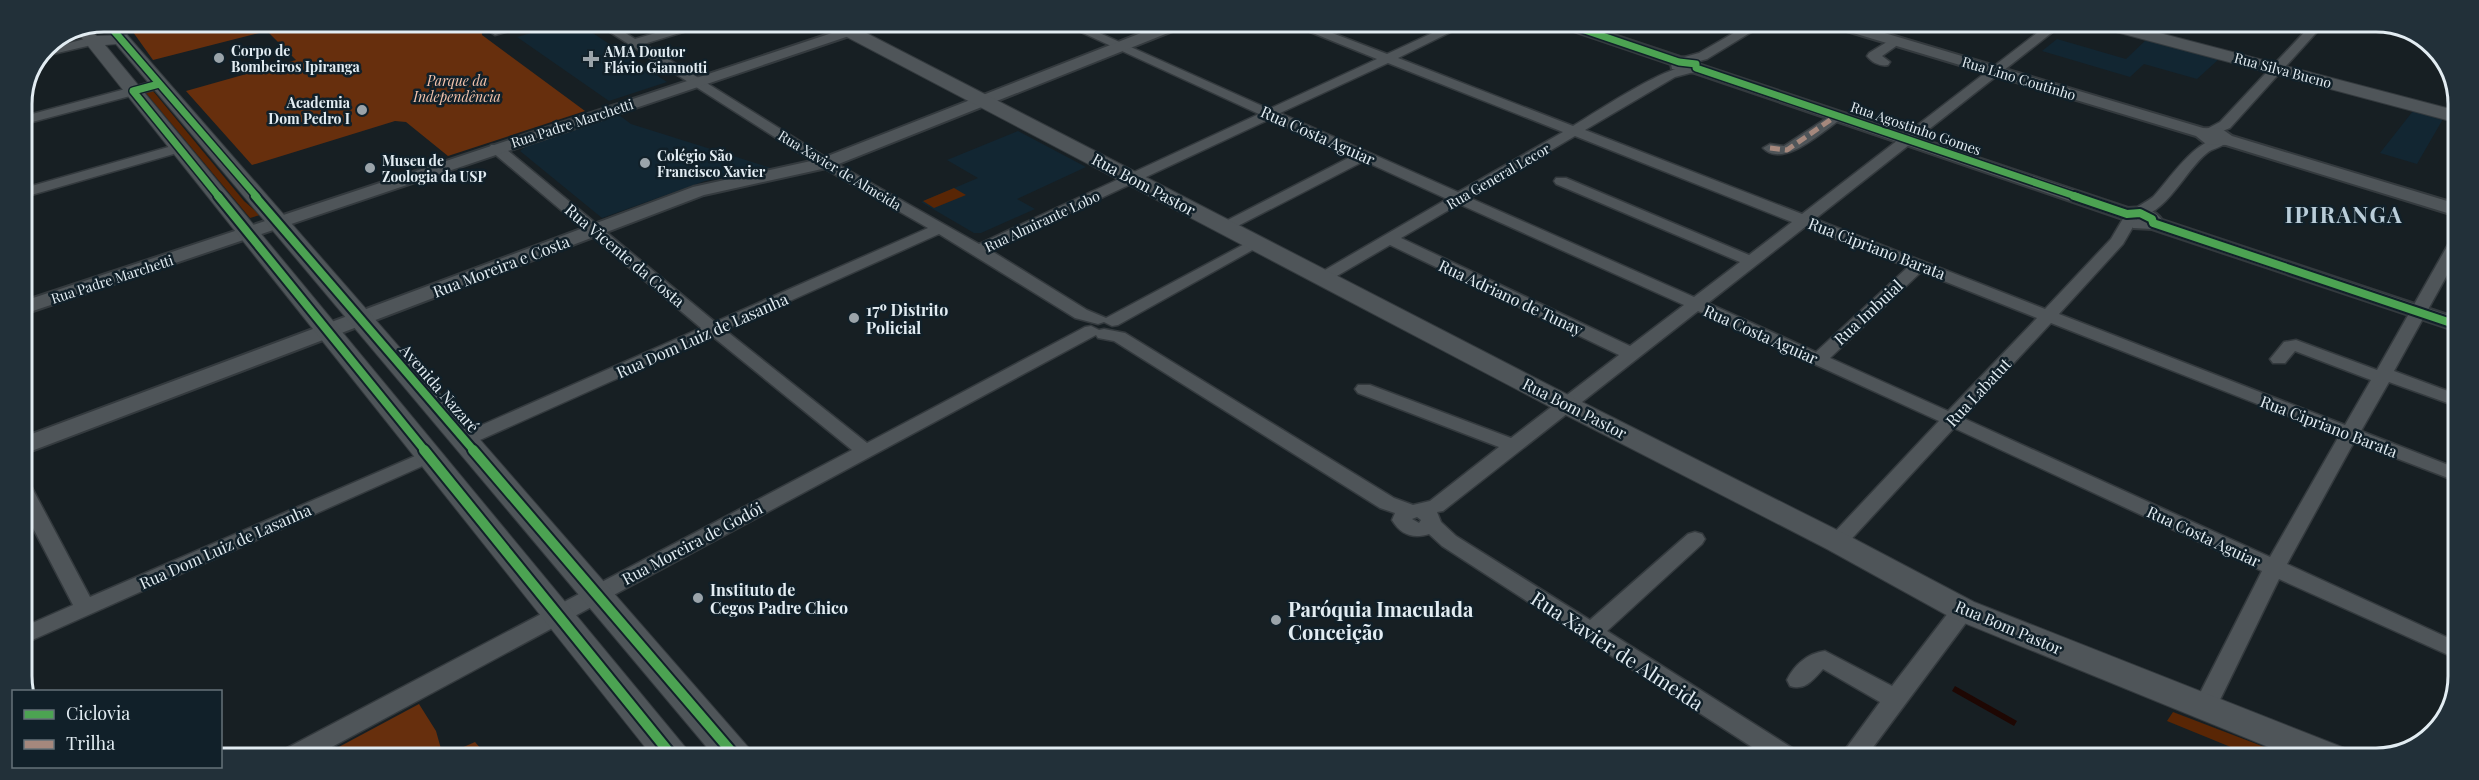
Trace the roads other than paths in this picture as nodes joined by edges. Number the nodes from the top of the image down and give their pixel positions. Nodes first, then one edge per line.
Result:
1 (617, 32) edge
2 (672, 32) edge
3 (850, 32) joint
4 (1087, 32) edge
5 (1158, 32) edge
6 (1323, 32) edge
7 (1444, 32) edge
8 (1590, 32) edge
9 (1744, 32) edge
10 (1865, 32) edge
11 (2046, 32) edge
12 (2137, 32) edge
13 (2311, 32) edge
14 (88, 35) edge
15 (1895, 41) junction
16 (635, 43) junction
17 (60, 46) edge
18 (1120, 47) junction
19 (1389, 58) junction
20 (1884, 62) dead end
21 (1687, 65) junction
22 (2277, 69) junction
23 (1996, 71) junction
24 (696, 82) junction
25 (159, 84) junction
26 (133, 91) junction
27 (984, 101) junction
28 (1270, 114) junction
29 (2447, 114) edge
30 (1836, 116) junction
31 (32, 118) edge
32 (1575, 131) junction
33 (2214, 137) junction
34 (1908, 140) junction
35 (178, 148) junction
36 (496, 148) junction
37 (1770, 148) dead end
38 (1364, 155) junction
39 (825, 163) junction
40 (1134, 178) junction
41 (1561, 181) dead end
42 (32, 191) edge
43 (1459, 199) junction
44 (2447, 207) edge
45 (2143, 216) junction
46 (1804, 220) junction
47 (276, 223) junction
48 (1225, 227) junction
49 (939, 229) junction
50 (596, 230) junction
51 (248, 234) junction
52 (1389, 239) junction
53 (1257, 243) junction
54 (978, 250) junction
55 (2447, 260) edge
56 (1751, 261) junction
57 (1919, 265) junction
58 (1324, 278) junction
59 (1695, 304) junction
60 (32, 305) edge
61 (2418, 312) junction
62 (2048, 316) junction
63 (361, 319) junction
64 (2447, 322) edge
65 (1101, 326) junction
66 (714, 330) junction
67 (328, 332) junction
68 (1632, 354) junction
69 (1818, 359) junction
70 (2280, 359) dead end
71 (2384, 376) junction
72 (1364, 389) dead end
73 (2448, 397) edge
74 (1567, 405) junction
75 (1952, 420) junction
76 (2349, 434) junction
77 (465, 440) junction
78 (32, 443) edge
79 (1514, 446) junction
80 (865, 452) junction
81 (429, 456) junction
82 (2448, 472) edge
83 (32, 507) edge
84 (1421, 517) junction
85 (1695, 539) dead end
86 (1837, 542) junction
87 (2274, 568) junction
88 (596, 594) junction
89 (85, 608) junction
90 (1963, 610) junction
91 (558, 615) junction
92 (32, 632) edge
93 (1591, 632) junction
94 (2448, 647) edge
95 (1798, 680) dead end
96 (1895, 699) junction
97 (2205, 707) junction
98 (309, 748) edge
99 (666, 748) edge
100 (728, 748) edge
101 (1772, 748) edge
102 (1858, 748) edge
103 (2308, 748) edge

1 - 16 street, Rua Xavier de Almeida
2 - 16 street
3 - 24 street, Rua Padre Marchetti
3 - 27 main road, Rua Bom Pastor
4 - 18 street, Rua Costa Aguiar
5 - 18 street, Rua Moreira e Costa
6 - 19 street, Rua Cipriano Barata
7 - 19 street, Rua Almirante Lobo
8 - 21 street, Rua Agostinho Gomes
9 - 21 street, Rua General Lecor
10 - 15 street, Rua Lino Coutinho
11 - 23 street
12 - 22 main road, Rua Silva Bueno
13 - 22 street, Rua Labatut
14 - 17 street
14 - 25 main road, Avenida Nazaré
14 - 26 main road
15 - 20 street
15 - 23 street, Rua Lino Coutinho
16 - 24 street, Rua Xavier de Almeida
18 - 27 street, Rua Moreira e Costa
18 - 28 street, Rua Costa Aguiar
19 - 28 street, Rua Almirante Lobo
19 - 32 street, Rua Cipriano Barata
21 - 30 street, Rua Agostinho Gomes
21 - 32 street, Rua General Lecor
22 - 29 main road, Rua Silva Bueno
22 - 33 street, Rua Labatut
23 - 33 street, Rua Lino Coutinho
23 - 34 street
24 - 36 street, Rua Padre Marchetti
24 - 39 street, Rua Xavier de Almeida
25 - 26 street
25 - 47 main road, Avenida Nazaré
26 - 31 street
26 - 35 main road
27 - 39 street, Rua Moreira e Costa
27 - 40 main road, Rua Bom Pastor
28 - 38 street, Rua Costa Aguiar
28 - 40 street, Rua Almirante Lobo
30 - 34 street, Rua Agostinho Gomes
30 - 37 street
32 - 43 street, Rua General Lecor
32 - 46 street, Rua Cipriano Barata
33 - 44 street, Rua Lino Coutinho
33 - 45 street, Rua Labatut
34 - 45 street, Rua Agostinho Gomes
34 - 46 street
35 - 42 street
35 - 51 main road
36 - 47 street, Rua Padre Marchetti
36 - 50 street, Rua Vicente da Costa
38 - 43 street, Rua Costa Aguiar
38 - 48 street
39 - 49 street, Rua Xavier de Almeida
39 - 50 street, Rua Moreira e Costa
40 - 48 main road, Rua Bom Pastor
40 - 54 street, Rua Almirante Lobo
41 - 56 street
43 - 52 street, Rua General Lecor
43 - 59 street, Rua Costa Aguiar
45 - 61 street, Rua Agostinho Gomes
45 - 62 street, Rua Labatut
46 - 56 street
46 - 57 street, Rua Cipriano Barata
47 - 51 street, Rua Padre Marchetti
47 - 63 main road, Avenida Nazaré
48 - 53 main road, Rua Bom Pastor
49 - 54 street, Rua Xavier de Almeida
49 - 66 street, Rua Dom Luiz de Lasanha
50 - 63 street, Rua Moreira e Costa
50 - 66 street, Rua Vicente da Costa
51 - 60 street, Rua Padre Marchetti
51 - 67 main road
52 - 58 street, Rua General Lecor
52 - 68 street, Rua Adriano de Tunay
53 - 58 main road, Rua Bom Pastor
53 - 65 street, Rua Moreira de Godói
54 - 65 street, Rua Xavier de Almeida
55 - 61 street
56 - 59 street
57 - 62 street, Rua Cipriano Barata
57 - 69 street, Rua Imbuial
58 - 74 main road, Rua Bom Pastor
59 - 68 street
59 - 69 street, Rua Costa Aguiar
61 - 64 street, Rua Agostinho Gomes
61 - 71 street
62 - 75 street, Rua Labatut
62 - 76 street, Rua Cipriano Barata
63 - 67 street, Rua Moreira e Costa
63 - 77 main road, Avenida Nazaré
65 - 80 street, Rua Moreira de Godói
65 - 84 street, Rua Xavier de Almeida
66 - 77 street, Rua Dom Luiz de Lasanha
66 - 80 street, Rua Vicente da Costa
67 - 78 street, Rua Moreira e Costa
67 - 81 main road
68 - 74 street
69 - 75 street, Rua Costa Aguiar
70 - 71 street
71 - 73 street
71 - 76 street
72 - 79 street
74 - 79 street
74 - 86 main road, Rua Bom Pastor
75 - 86 street, Rua Labatut
75 - 87 street, Rua Costa Aguiar
76 - 82 street, Rua Cipriano Barata
76 - 87 street
77 - 88 main road, Avenida Nazaré
79 - 84 street
80 - 88 street, Rua Moreira de Godói
81 - 89 street, Rua Dom Luiz de Lasanha
81 - 91 main road
83 - 89 street
84 - 93 street, Rua Xavier de Almeida
85 - 93 street
86 - 90 main road, Rua Bom Pastor
87 - 94 street, Rua Costa Aguiar
87 - 97 street
88 - 91 street, Rua Moreira de Godói
88 - 100 main road, Avenida Nazaré
89 - 92 street, Rua Dom Luiz de Lasanha
90 - 96 street
90 - 97 main road, Rua Bom Pastor
91 - 98 street, Rua Moreira de Godói
91 - 99 main road
93 - 101 street, Rua Xavier de Almeida
95 - 96 street
96 - 102 street
97 - 103 main road, Rua Bom Pastor

